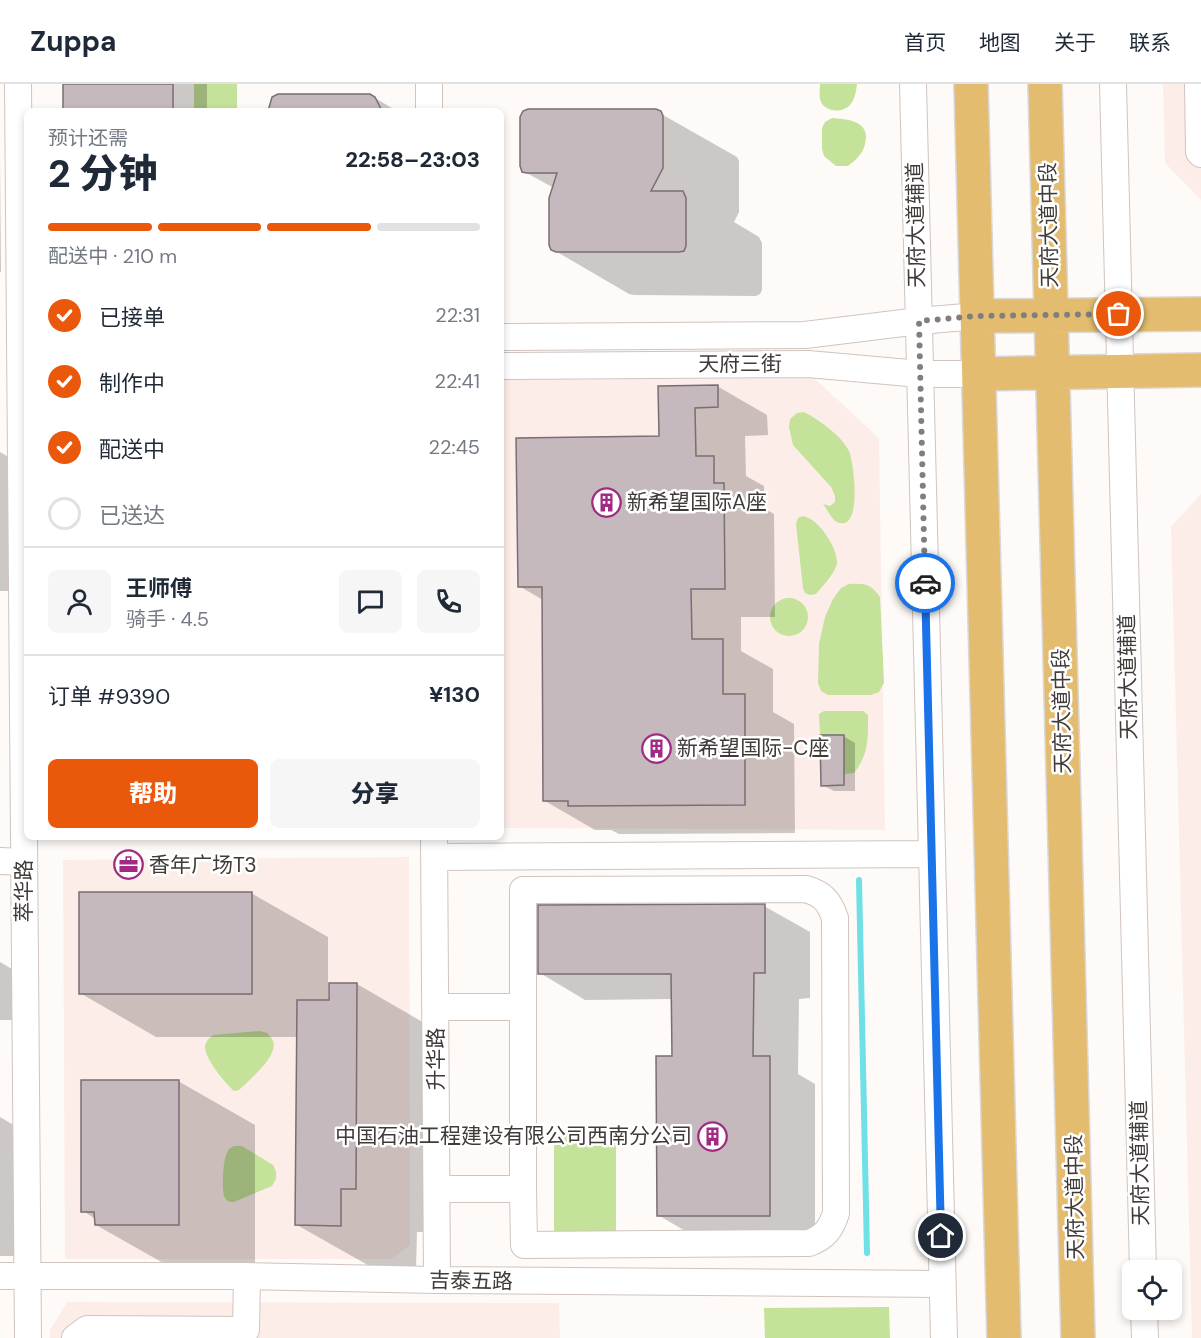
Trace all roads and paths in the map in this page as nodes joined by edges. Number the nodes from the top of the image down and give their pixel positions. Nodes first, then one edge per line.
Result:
1 (18, 84) edge
2 (429, 84) edge
3 (913, 84) edge
4 (971, 84) edge
5 (1046, 84) edge
6 (1113, 84) edge
7 (1198, 84) edge
8 (429, 108) edge
9 (1201, 154) edge
10 (1119, 314) junction
11 (1201, 314) edge
12 (977, 316) junction
13 (1052, 316) junction
14 (919, 321) junction
15 (504, 337) edge
16 (15, 340) edge
17 (504, 366) edge
18 (16, 368) edge
19 (1201, 370) edge
20 (1121, 372) junction
21 (1054, 373) junction
22 (920, 374) junction
23 (979, 374) junction
24 (24, 758) edge
25 (24, 811) edge
26 (434, 847) edge
27 (932, 854) junction
28 (12, 862) edge
29 (436, 1007) junction
30 (522, 1007) junction
31 (437, 1189) junction
32 (522, 1189) junction
33 (1143, 1260) edge
34 (0, 1276) edge
35 (28, 1276) junction
36 (247, 1276) junction
37 (438, 1280) junction
38 (942, 1284) junction
39 (1144, 1320) edge
40 (248, 1334) edge
41 (28, 1338) edge
42 (75, 1338) edge
43 (944, 1338) edge
44 (1004, 1338) edge
45 (1078, 1338) edge
46 (1145, 1338) edge

1 - 16 street, 萃华路
2 - 8 street
3 - 14 street, 天府大道辅道
4 - 12 main road
5 - 13 main road, 天府大道中段
6 - 10 street, 天府大道辅道
7 - 9 street
10 - 11 main road
10 - 13 main road
10 - 20 street, 天府大道辅道
12 - 13 main road
12 - 14 street, 天府三街
12 - 23 main road
13 - 21 main road, 天府大道中段
14 - 15 street, 天府三街
14 - 22 street, 天府大道辅道
16 - 18 street, 萃华路
17 - 22 street, 天府三街
18 - 24 street, 萃华路
19 - 20 main road
20 - 21 main road
20 - 33 street, 天府大道辅道
21 - 23 main road
21 - 45 main road, 天府大道中段
22 - 23 street, 天府三街
22 - 27 street, 天府大道辅道
23 - 44 main road
25 - 28 street, 萃华路
26 - 27 street
26 - 29 street, 升华路
27 - 38 street, 天府大道辅道
28 - 35 street, 萃华路
29 - 30 street
29 - 31 street, 升华路
30 - 32 street
30 - 32 street
31 - 32 street
31 - 37 street, 升华路
34 - 35 street, 吉泰五路
35 - 36 street, 吉泰五路
35 - 41 street, 萃华路
36 - 37 street, 吉泰五路
36 - 40 street
37 - 38 street, 吉泰五路
38 - 43 street, 天府大道辅道
39 - 46 street
40 - 42 street

